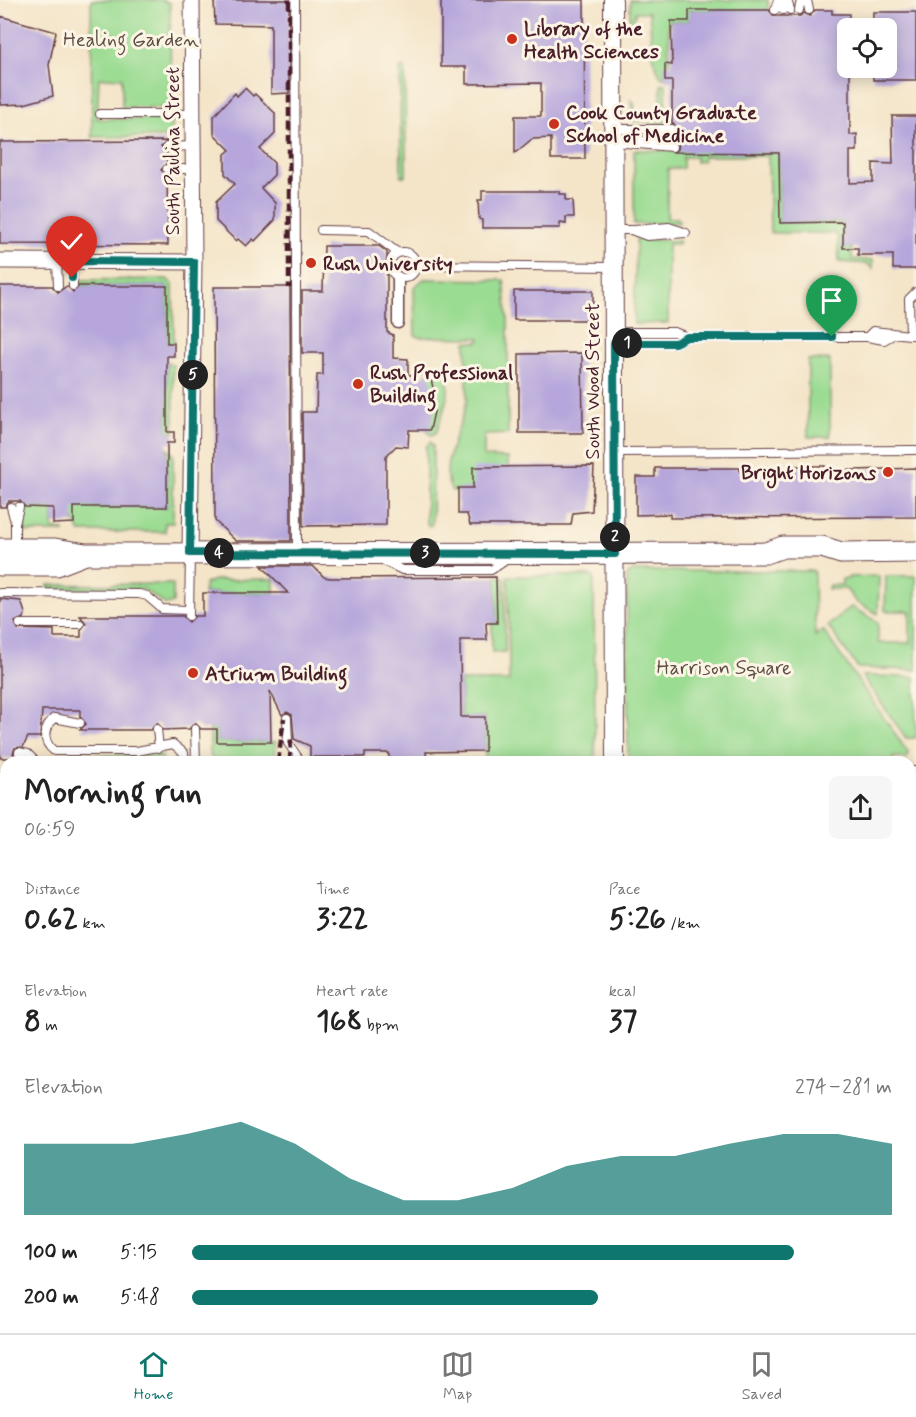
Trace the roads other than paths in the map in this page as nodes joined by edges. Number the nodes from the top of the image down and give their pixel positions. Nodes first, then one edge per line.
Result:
1 (192, 0) edge
2 (295, 0) edge
3 (613, 0) edge
4 (778, 0) edge
5 (785, 0) edge
6 (801, 0) edge
7 (807, 0) edge
8 (799, 10) dead end
9 (809, 10) dead end
10 (100, 114) dead end
11 (193, 114) junction
12 (672, 129) dead end
13 (619, 137) junction
14 (672, 143) dead end
15 (193, 146) junction
16 (167, 147) dead end
17 (167, 169) dead end
18 (193, 169) junction
19 (321, 230) dead end
20 (623, 230) junction
21 (686, 233) dead end
22 (398, 253) junction
23 (0, 261) edge
24 (65, 261) junction
25 (194, 262) junction
26 (416, 265) junction
27 (614, 267) junction
28 (398, 277) junction
29 (58, 286) dead end
30 (73, 286) dead end
31 (916, 292) edge
32 (398, 323) dead end
33 (913, 334) edge
34 (614, 338) junction
35 (916, 450) edge
36 (615, 452) junction
37 (15, 507) dead end
38 (916, 552) edge
39 (190, 553) junction
40 (297, 553) junction
41 (615, 554) junction
42 (7, 557) edge
43 (0, 593) edge
44 (20, 624) dead end
45 (80, 624) dead end
46 (287, 718) dead end
47 (80, 723) dead end
48 (158, 729) dead end
49 (195, 729) dead end
50 (159, 748) junction
51 (19, 752) dead end
52 (30, 756) edge
53 (184, 756) edge
54 (196, 756) edge
55 (297, 756) edge
56 (615, 756) edge

1 - 11 street, South Paulina Street
2 - 40 lane
3 - 13 street, South Wood Street
4 - 5 lane
6 - 8 lane
7 - 9 lane
10 - 11 lane
11 - 15 street, South Paulina Street
12 - 13 lane
13 - 14 lane
13 - 20 street, South Wood Street
15 - 16 lane
15 - 18 street, South Paulina Street
17 - 18 lane
18 - 25 street, South Paulina Street
19 - 22 lane
20 - 21 lane
20 - 27 street, South Wood Street
22 - 26 lane
22 - 28 lane
23 - 24 street
24 - 25 street
24 - 29 lane
24 - 30 lane
25 - 39 street, South Paulina Street
26 - 27 lane
26 - 28 lane
27 - 34 street, South Wood Street
28 - 32 street
31 - 33 lane
33 - 34 lane
34 - 36 street, South Wood Street
35 - 36 lane
36 - 41 street, South Wood Street
37 - 42 lane
38 - 41 main road
39 - 40 main road
39 - 42 main road
39 - 43 lane
40 - 41 main road
41 - 56 street, South Wood Street
44 - 45 lane
46 - 55 lane
47 - 50 lane
48 - 50 lane
49 - 54 lane
50 - 53 lane
51 - 52 lane

